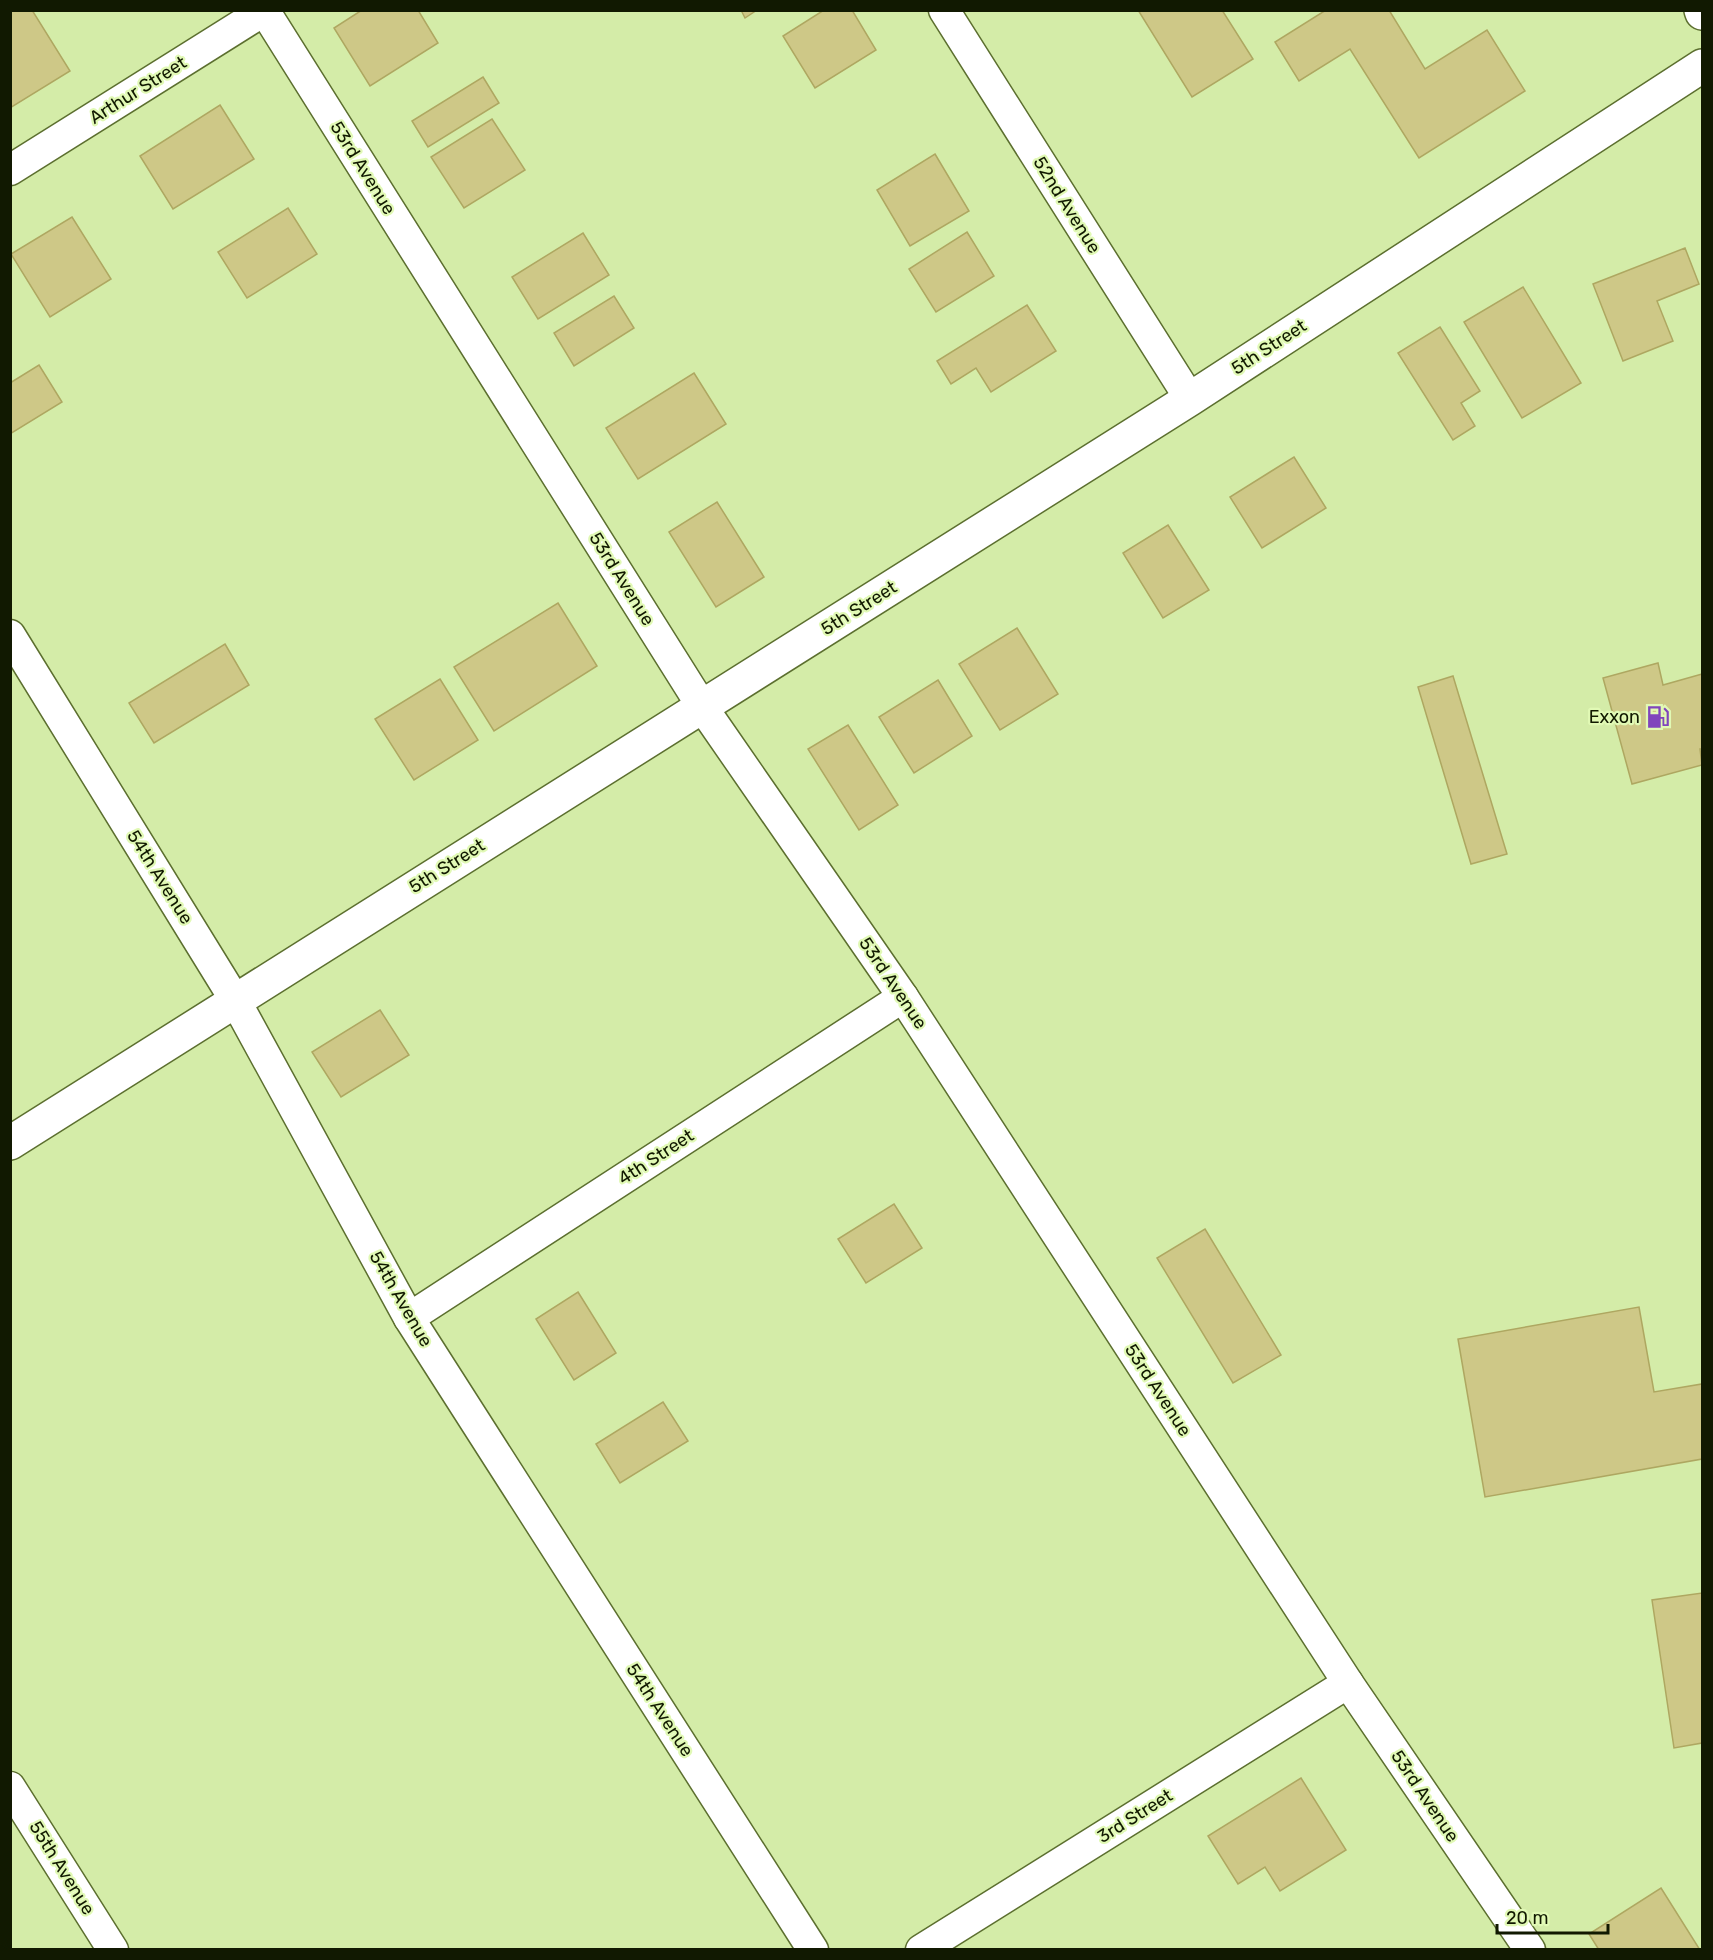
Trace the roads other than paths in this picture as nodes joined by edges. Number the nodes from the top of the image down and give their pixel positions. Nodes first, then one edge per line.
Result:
1 (944, 10) edge
2 (265, 11) edge
3 (1702, 66) edge
4 (10, 170) edge
5 (1190, 399) junction
6 (10, 635) edge
7 (703, 708) junction
8 (903, 997) junction
9 (235, 1000) junction
10 (10, 1143) edge
11 (410, 1318) junction
12 (1348, 1683) junction
13 (10, 1787) edge
14 (113, 1950) edge
15 (813, 1950) edge
16 (921, 1950) edge
17 (1530, 1950) edge

1 - 5 street, 52nd Avenue
2 - 4 street, Arthur Street
2 - 7 street, 53rd Avenue
3 - 5 street, 5th Street
5 - 7 street, 5th Street
6 - 9 street, 54th Avenue
7 - 8 street, 53rd Avenue
7 - 9 street, 5th Street
8 - 11 street, 4th Street
8 - 12 street, 53rd Avenue
9 - 10 street, 5th Street
9 - 11 street, 54th Avenue
11 - 15 street, 54th Avenue
12 - 16 street, 3rd Street
12 - 17 street, 53rd Avenue
13 - 14 street, 55th Avenue

